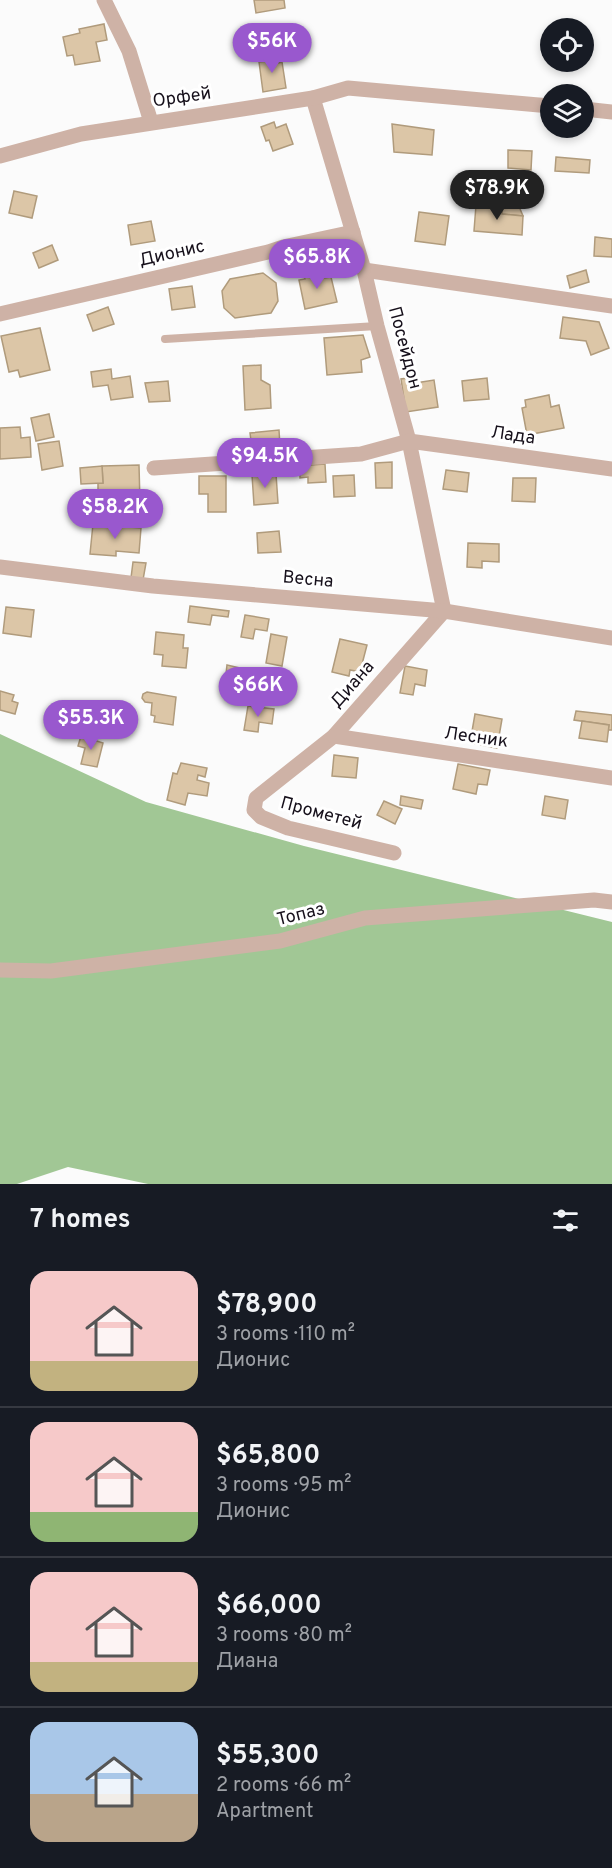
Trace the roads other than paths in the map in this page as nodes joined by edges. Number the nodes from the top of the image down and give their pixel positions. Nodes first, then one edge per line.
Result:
1 (104, 0) edge
2 (313, 98) junction
3 (540, 105) edge
4 (594, 110) edge
5 (612, 112) edge
6 (151, 122) junction
7 (0, 156) edge
8 (353, 232) junction
9 (364, 270) junction
10 (612, 306) edge
11 (0, 314) edge
12 (377, 326) junction
13 (165, 339) dead end
14 (410, 441) junction
15 (154, 468) dead end
16 (612, 468) edge
17 (0, 567) edge
18 (444, 611) junction
19 (612, 638) edge
20 (334, 736) junction
21 (612, 778) edge
22 (256, 798) joint
23 (394, 853) dead end
24 (612, 902) edge
25 (0, 970) edge

1 - 6 street
2 - 3 street, Орфей
2 - 6 street, Орфей
2 - 8 street, Посейдон
4 - 5 street
6 - 7 street, Орфей
8 - 9 street, Посейдон
8 - 11 street, Дионис
9 - 10 street
9 - 12 street, Посейдон
12 - 13 lane
12 - 14 street, Посейдон
14 - 15 street
14 - 16 street, Лада
14 - 18 street, Посейдон
17 - 18 street, Весна
18 - 19 street, Весна
18 - 20 street, Диана
20 - 21 street, Лесник
20 - 22 street, Диана
22 - 23 street, Прометей
24 - 25 street, Топаз

